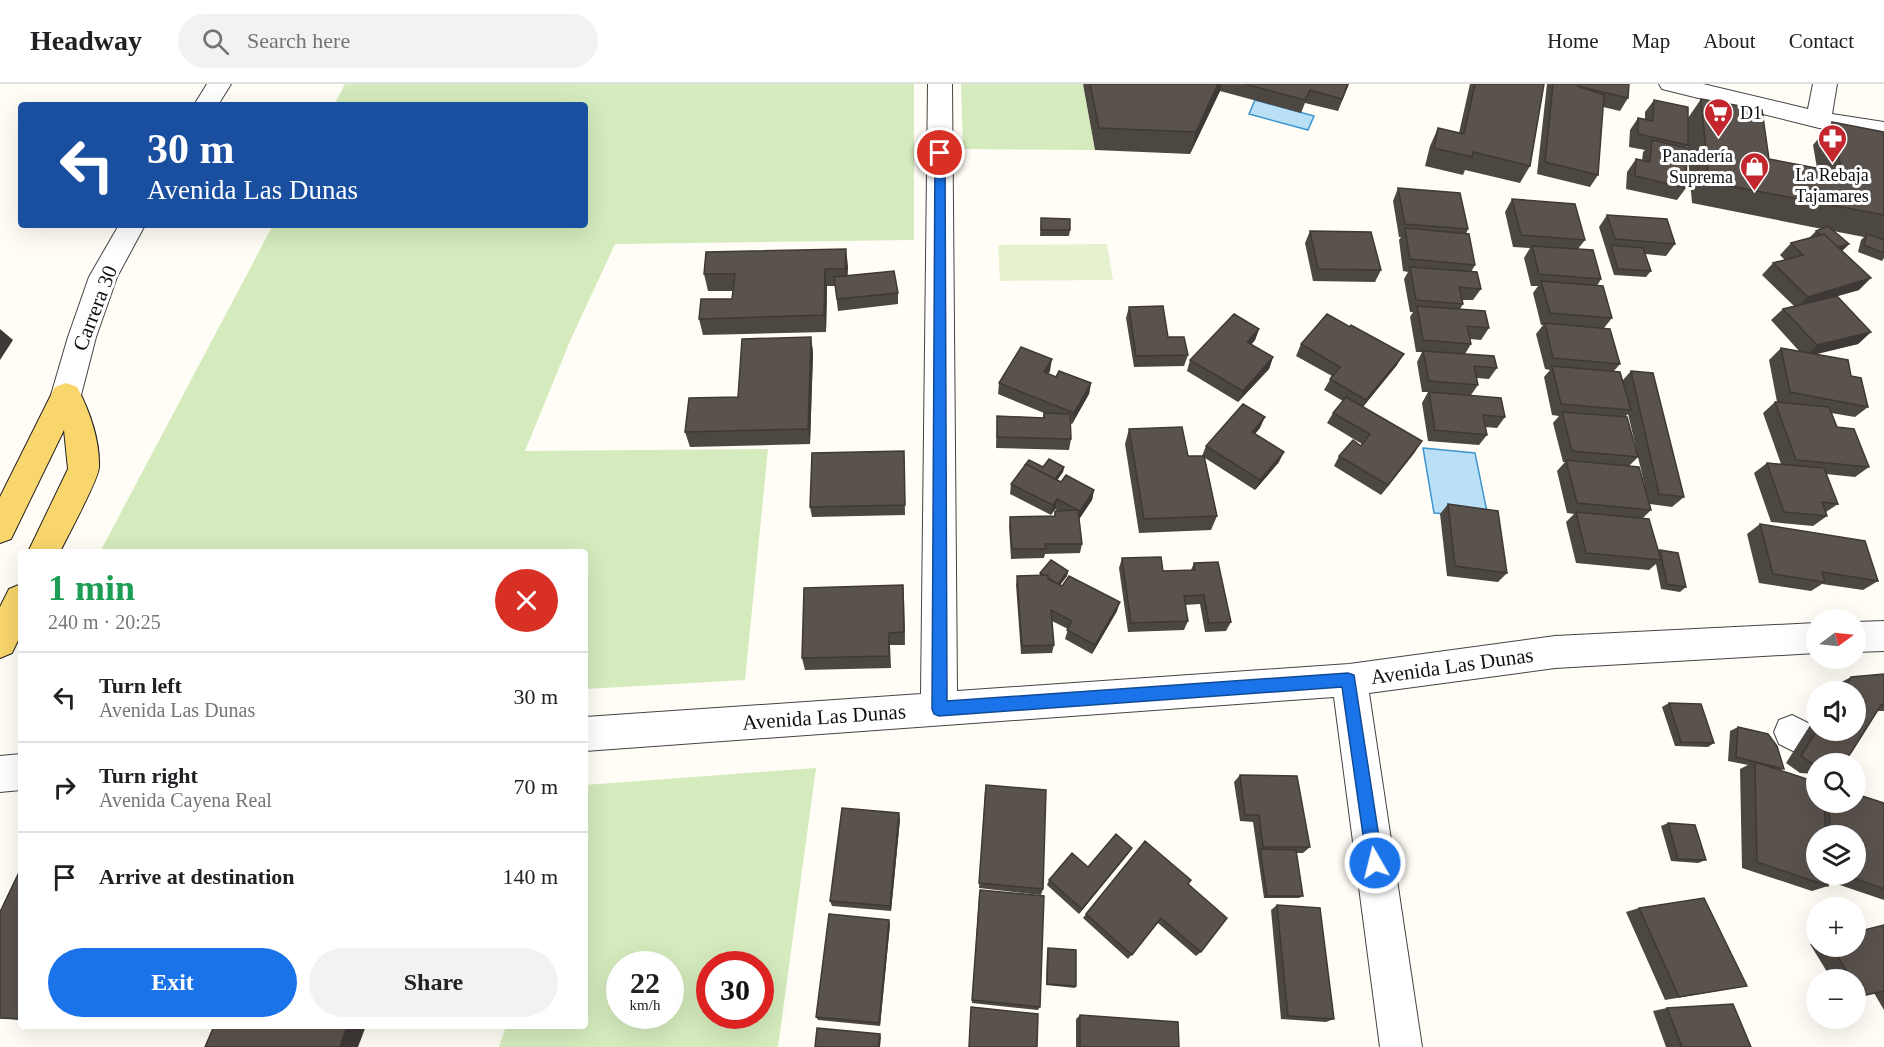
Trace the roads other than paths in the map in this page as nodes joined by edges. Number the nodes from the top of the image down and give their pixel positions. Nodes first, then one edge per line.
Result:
1 (219, 84) edge
2 (940, 84) edge
3 (1671, 84) edge
4 (1759, 84) edge
5 (1822, 101) edge
6 (208, 102) edge
7 (1884, 108) edge
8 (1884, 130) edge
9 (130, 228) edge
10 (66, 395) junction
11 (0, 529) edge
12 (45, 549) edge
13 (18, 605) edge
14 (1884, 636) edge
15 (1866, 637) edge
16 (1806, 639) edge
17 (0, 642) edge
18 (1348, 680) junction
19 (939, 709) junction
20 (588, 734) edge
21 (18, 772) edge
22 (0, 774) edge
23 (1401, 1047) edge

1 - 6 street
2 - 19 street
3 - 5 street
4 - 5 street
5 - 7 street
5 - 8 street
9 - 10 street, Carrera 30
10 - 11 main road, Carrera 30
10 - 12 main road
13 - 17 main road
14 - 15 street
16 - 18 street, Avenida Las Dunas
18 - 19 street, Avenida Las Dunas
18 - 23 street
19 - 20 street, Avenida Las Dunas
21 - 22 street

